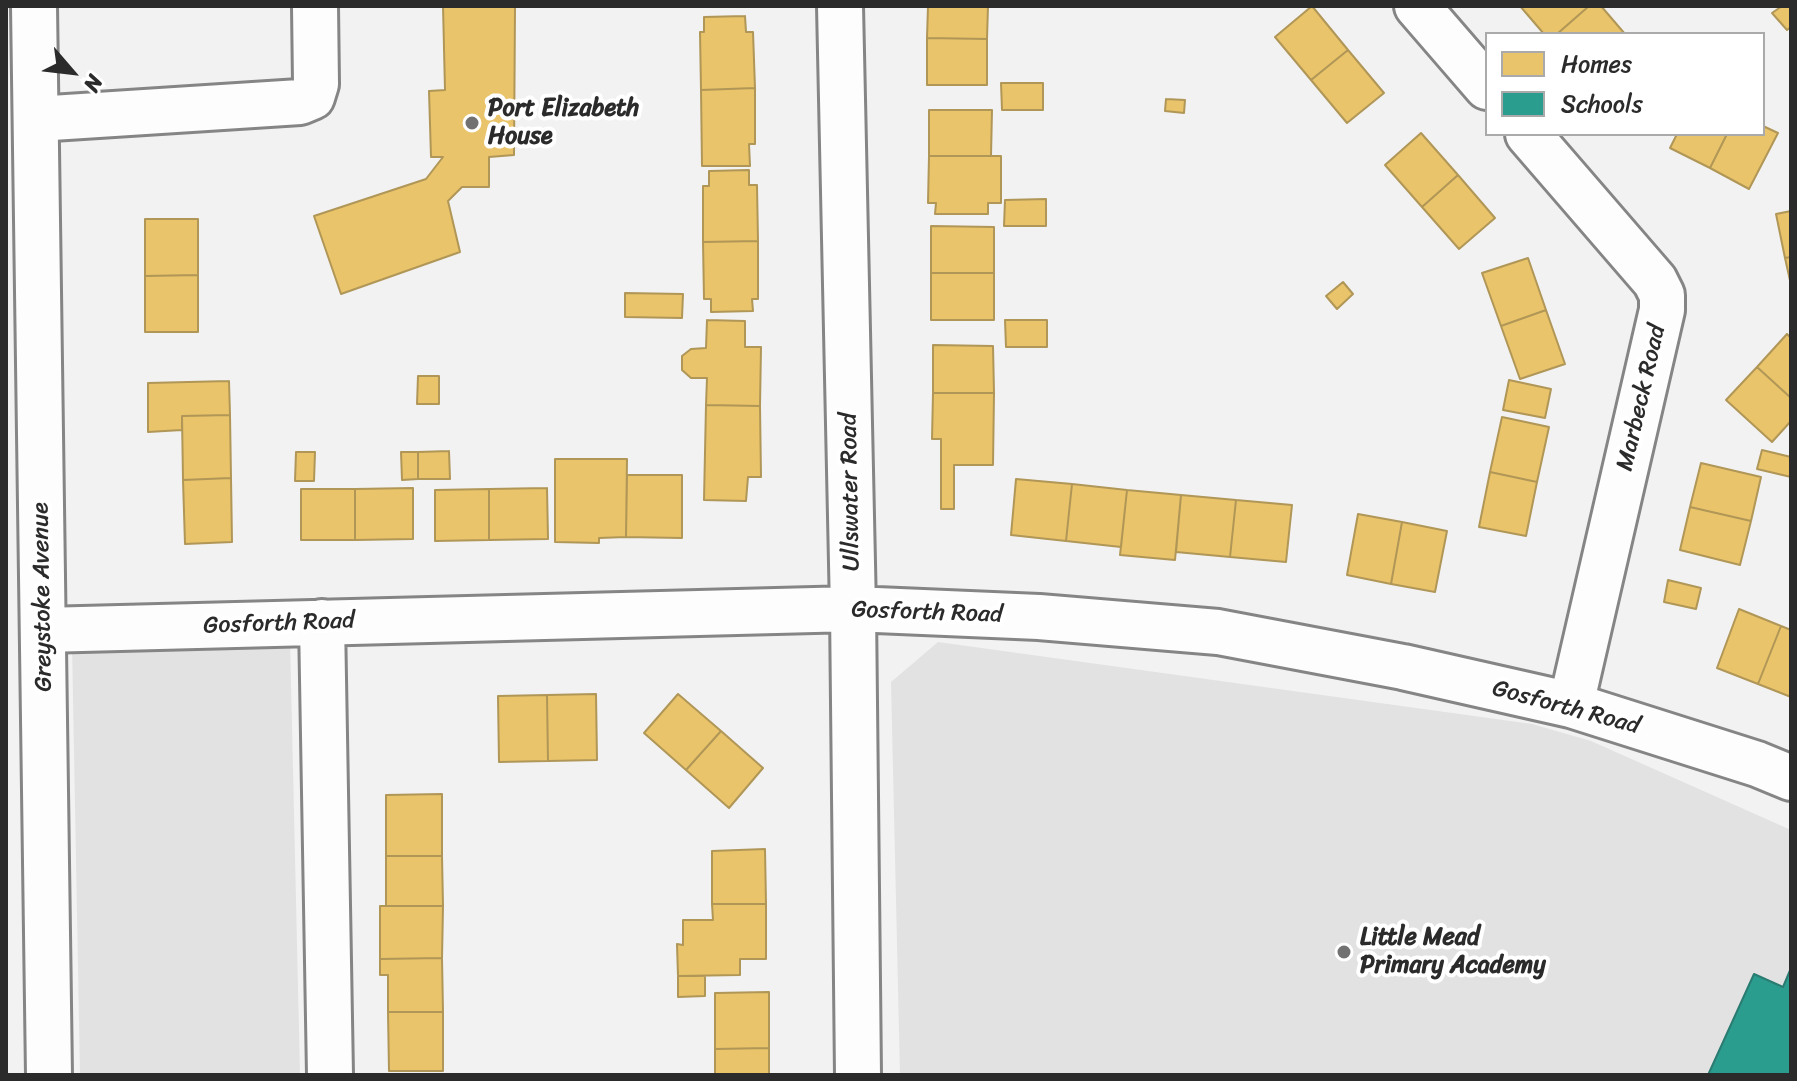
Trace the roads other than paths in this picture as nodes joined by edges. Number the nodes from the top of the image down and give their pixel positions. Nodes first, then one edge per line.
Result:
1 (34, 6) edge
2 (315, 6) edge
3 (840, 6) edge
4 (1417, 6) edge
5 (1485, 85) edge
6 (36, 119) junction
7 (1530, 136) edge
8 (853, 609) junction
9 (322, 622) junction
10 (43, 630) junction
11 (1571, 705) junction
12 (1791, 778) edge
13 (49, 1075) edge
14 (330, 1075) edge
15 (858, 1075) edge

1 - 6 street, Greystoke Avenue
2 - 6 street
3 - 8 street, Ullswater Road
4 - 5 street
6 - 10 street, Greystoke Avenue
7 - 11 street, Marbeck Road
8 - 9 street, Gosforth Road
8 - 11 street, Gosforth Road
8 - 15 street, Ullswater Road
9 - 10 street, Gosforth Road
9 - 14 street
10 - 13 street, Greystoke Avenue
11 - 12 street, Gosforth Road

